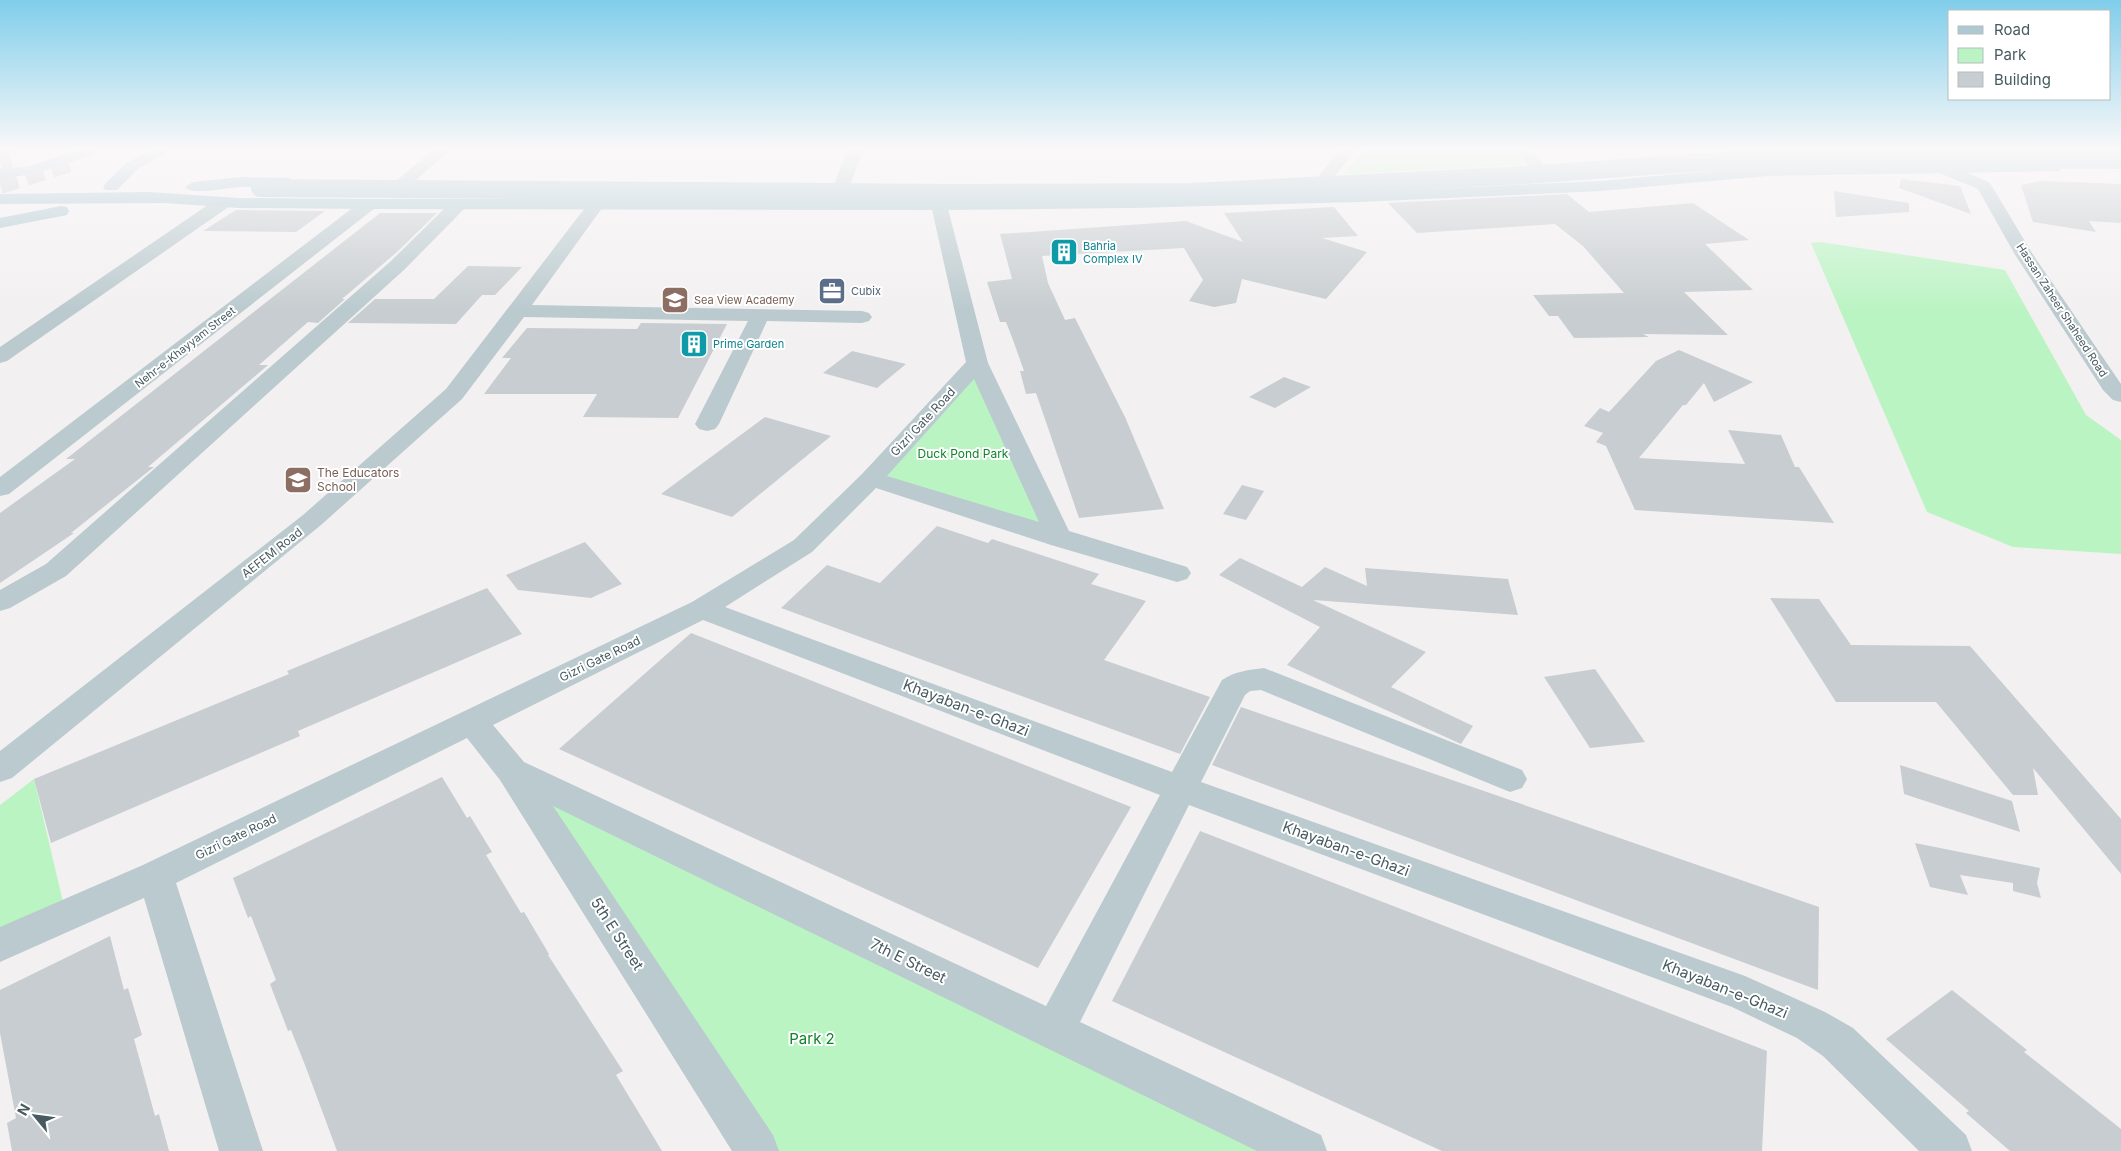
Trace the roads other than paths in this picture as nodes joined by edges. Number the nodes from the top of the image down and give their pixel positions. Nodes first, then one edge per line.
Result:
1 (99, 204) edge
2 (222, 204) edge
3 (348, 204) edge
4 (369, 204) junction
5 (459, 204) junction
6 (597, 204) junction
7 (611, 204) edge
8 (942, 204) edge
9 (1994, 204) edge
10 (0, 223) edge
11 (518, 311) junction
12 (760, 316) junction
13 (862, 317) dead end
14 (0, 357) edge
15 (977, 363) junction
16 (2121, 395) edge
17 (707, 424) dead end
18 (871, 479) junction
19 (0, 489) edge
20 (1060, 538) junction
21 (1178, 573) dead end
22 (0, 602) edge
23 (702, 609) junction
24 (472, 721) junction
25 (0, 769) edge
26 (512, 771) junction
27 (1510, 779) dead end
28 (1179, 788) junction
29 (156, 876) junction
30 (0, 945) edge
31 (1054, 1031) junction
32 (241, 1151) edge
33 (757, 1151) edge
34 (1305, 1151) edge
35 (1950, 1151) edge

1 - 10 main road
2 - 14 street
3 - 4 main road
4 - 5 main road
4 - 19 street, Nehr-e-Khayyam Street
5 - 6 main road
5 - 22 street
6 - 7 main road
6 - 11 street, AEFEM Road
8 - 15 street
9 - 16 street, Hassan Zaheer Shaheed Road
11 - 12 street
11 - 25 street, AEFEM Road
12 - 13 street
12 - 17 street
15 - 18 street, Gizri Gate Road
15 - 20 street
18 - 20 street
18 - 23 street, Gizri Gate Road
20 - 21 street
23 - 24 street, Gizri Gate Road
23 - 28 street, Khayaban-e-Ghazi
24 - 26 street, 5th E Street
24 - 29 street, Gizri Gate Road
26 - 31 street, 7th E Street
26 - 33 street, 5th E Street
27 - 28 street
28 - 31 street
28 - 35 street, Khayaban-e-Ghazi
29 - 30 street, Gizri Gate Road
29 - 32 street
31 - 34 street, 7th E Street

